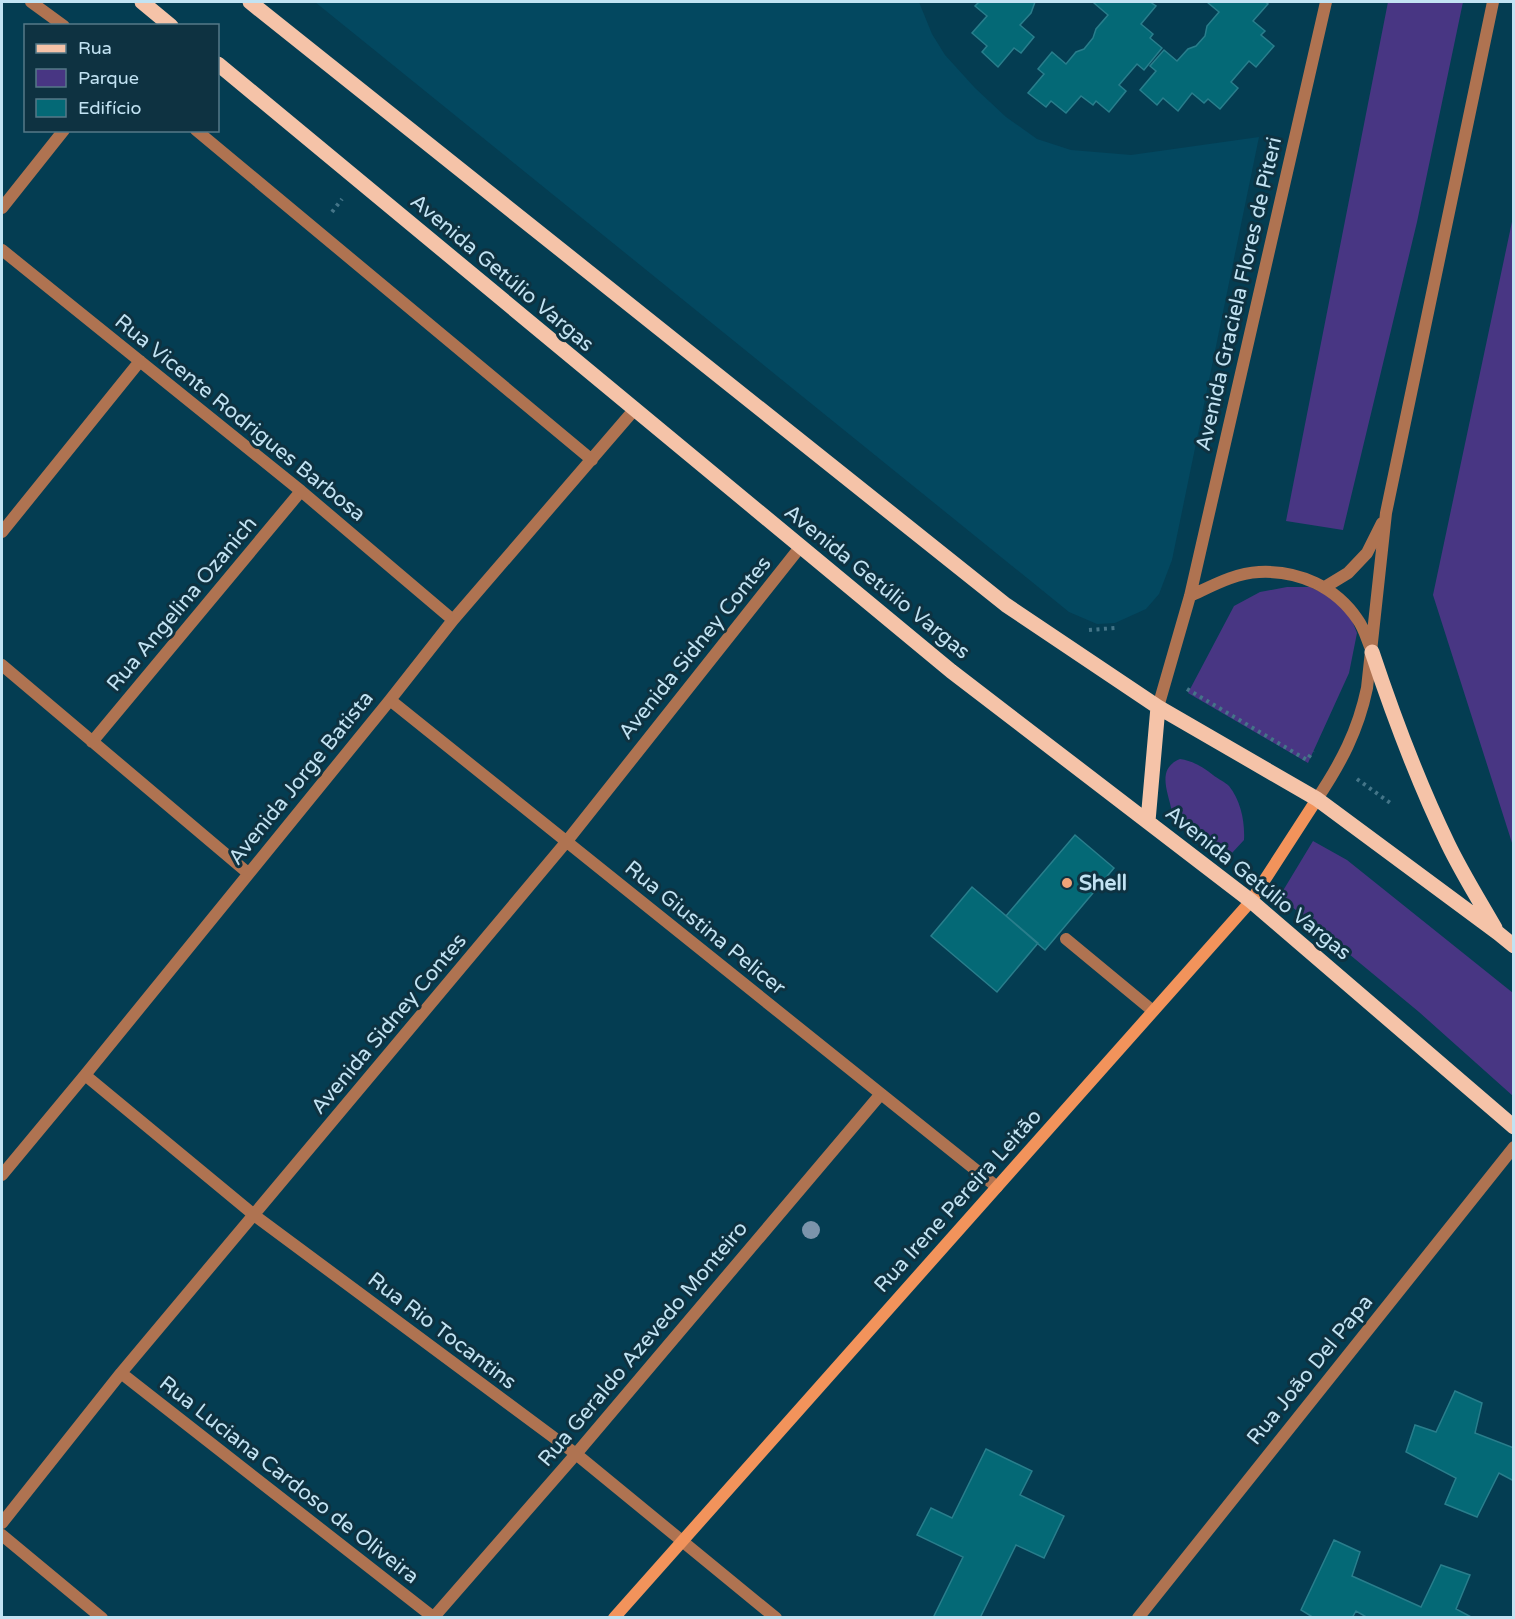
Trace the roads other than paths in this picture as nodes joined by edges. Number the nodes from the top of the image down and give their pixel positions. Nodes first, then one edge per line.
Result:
1 (31, 2) edge
2 (142, 2) edge
3 (250, 2) edge
4 (1326, 2) edge
5 (1493, 2) edge
6 (61, 24) edge
7 (169, 24) edge
8 (219, 65) edge
9 (62, 132) edge
10 (198, 132) edge
11 (2, 208) edge
12 (2, 250) edge
13 (140, 361) junction
14 (634, 411) junction
15 (591, 460) junction
16 (302, 491) junction
17 (1386, 513) junction
18 (2, 532) edge
19 (801, 546) junction
20 (1325, 587) junction
21 (1190, 596) junction
22 (453, 620) junction
23 (1372, 652) junction
24 (2, 665) edge
25 (390, 700) junction
26 (1158, 707) junction
27 (92, 742) junction
28 (1317, 799) junction
29 (1148, 821) junction
30 (567, 841) junction
31 (248, 873) junction
32 (1251, 901) junction
33 (1498, 933) junction
34 (1066, 939) dead end
35 (1514, 946) edge
36 (1153, 1011) junction
37 (85, 1075) junction
38 (880, 1095) junction
39 (1514, 1126) edge
40 (1514, 1147) edge
41 (2, 1174) edge
42 (997, 1187) junction
43 (254, 1215) junction
44 (121, 1373) junction
45 (576, 1454) junction
46 (2, 1523) edge
47 (2, 1535) edge
48 (683, 1540) junction
49 (102, 1617) edge
50 (433, 1617) edge
51 (614, 1617) edge
52 (776, 1617) edge
53 (1138, 1617) edge

1 - 6 street
2 - 7 main road
3 - 26 main road
4 - 21 street, Avenida Graciela Flores de Piteri
5 - 17 street
8 - 14 main road, Avenida Getúlio Vargas
9 - 11 street
10 - 15 street
12 - 13 street, Rua Vicente Rodrigues Barbosa
13 - 16 street, Rua Vicente Rodrigues Barbosa
13 - 18 street
14 - 15 street, Avenida Jorge Batista
14 - 19 main road, Avenida Getúlio Vargas
15 - 22 street, Avenida Jorge Batista
16 - 22 street, Rua Vicente Rodrigues Barbosa
16 - 27 street, Rua Angelina Ozanich
17 - 20 street
17 - 23 street
19 - 29 main road, Avenida Getúlio Vargas
19 - 30 street, Avenida Sidney Contes
20 - 21 street
20 - 23 street
21 - 26 street, Avenida Graciela Flores de Piteri
22 - 25 street, Avenida Jorge Batista
23 - 28 street
23 - 33 main road
24 - 27 street
25 - 30 street, Rua Giustina Pelicer
25 - 31 street, Avenida Jorge Batista
26 - 28 main road
26 - 29 main road
27 - 31 street
28 - 32 street, Rua Irene Pereira Leitão
28 - 33 main road
29 - 32 main road, Avenida Getúlio Vargas
30 - 38 street, Rua Giustina Pelicer
30 - 43 street, Avenida Sidney Contes
31 - 37 street, Avenida Jorge Batista
32 - 36 street, Rua Irene Pereira Leitão
32 - 39 main road, Avenida Getúlio Vargas
33 - 35 main road
34 - 36 street
36 - 42 street, Rua Irene Pereira Leitão
37 - 41 street, Avenida Jorge Batista
37 - 43 street, Rua Rio Tocantins
38 - 42 street, Rua Giustina Pelicer
38 - 45 street, Rua Geraldo Azevedo Monteiro
40 - 53 street, Rua João Del Papa
42 - 48 street, Rua Irene Pereira Leitão
43 - 44 street, Avenida Sidney Contes
43 - 45 street, Rua Rio Tocantins
44 - 46 street, Avenida Sidney Contes
44 - 50 street, Rua Luciana Cardoso de Oliveira
45 - 48 street, Rua Rio Tocantins
45 - 50 street, Rua Geraldo Azevedo Monteiro
47 - 49 street
48 - 51 street, Rua Irene Pereira Leitão
48 - 52 street, Rua Rio Tocantins

